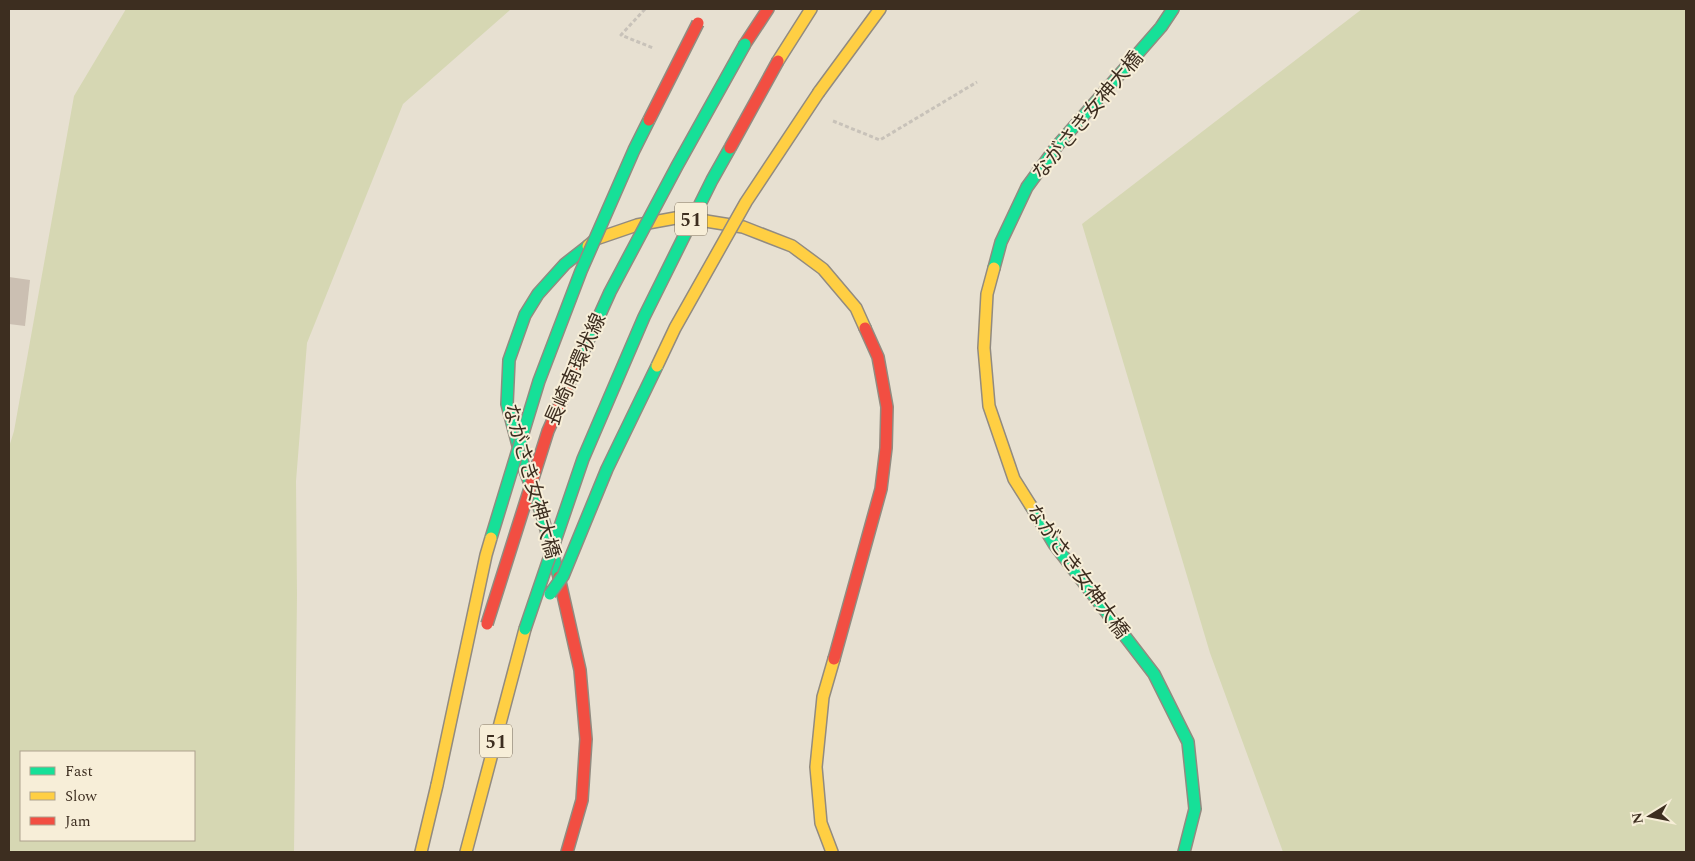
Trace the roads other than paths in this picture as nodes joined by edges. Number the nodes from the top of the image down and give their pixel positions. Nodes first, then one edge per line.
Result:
1 (768, 9) edge
2 (811, 9) edge
3 (880, 9) edge
4 (1173, 9) edge
5 (700, 19) dead end
6 (526, 629) junction
7 (484, 636) dead end
8 (475, 664) dead end
9 (437, 785) junction
10 (421, 852) edge
11 (466, 852) edge
12 (567, 852) edge
13 (832, 852) edge
14 (1184, 852) edge

1 - 7 main road, 長崎南環状線 / 51, bridge
2 - 6 main road, 51, bridge
3 - 6 main road, bridge
4 - 14 main road, ながさき女神大橋
5 - 9 main road, bridge
6 - 11 main road, 51
8 - 9 main road, 51, bridge
9 - 10 main road, 51
12 - 13 main road, ながさき女神大橋 / 51

